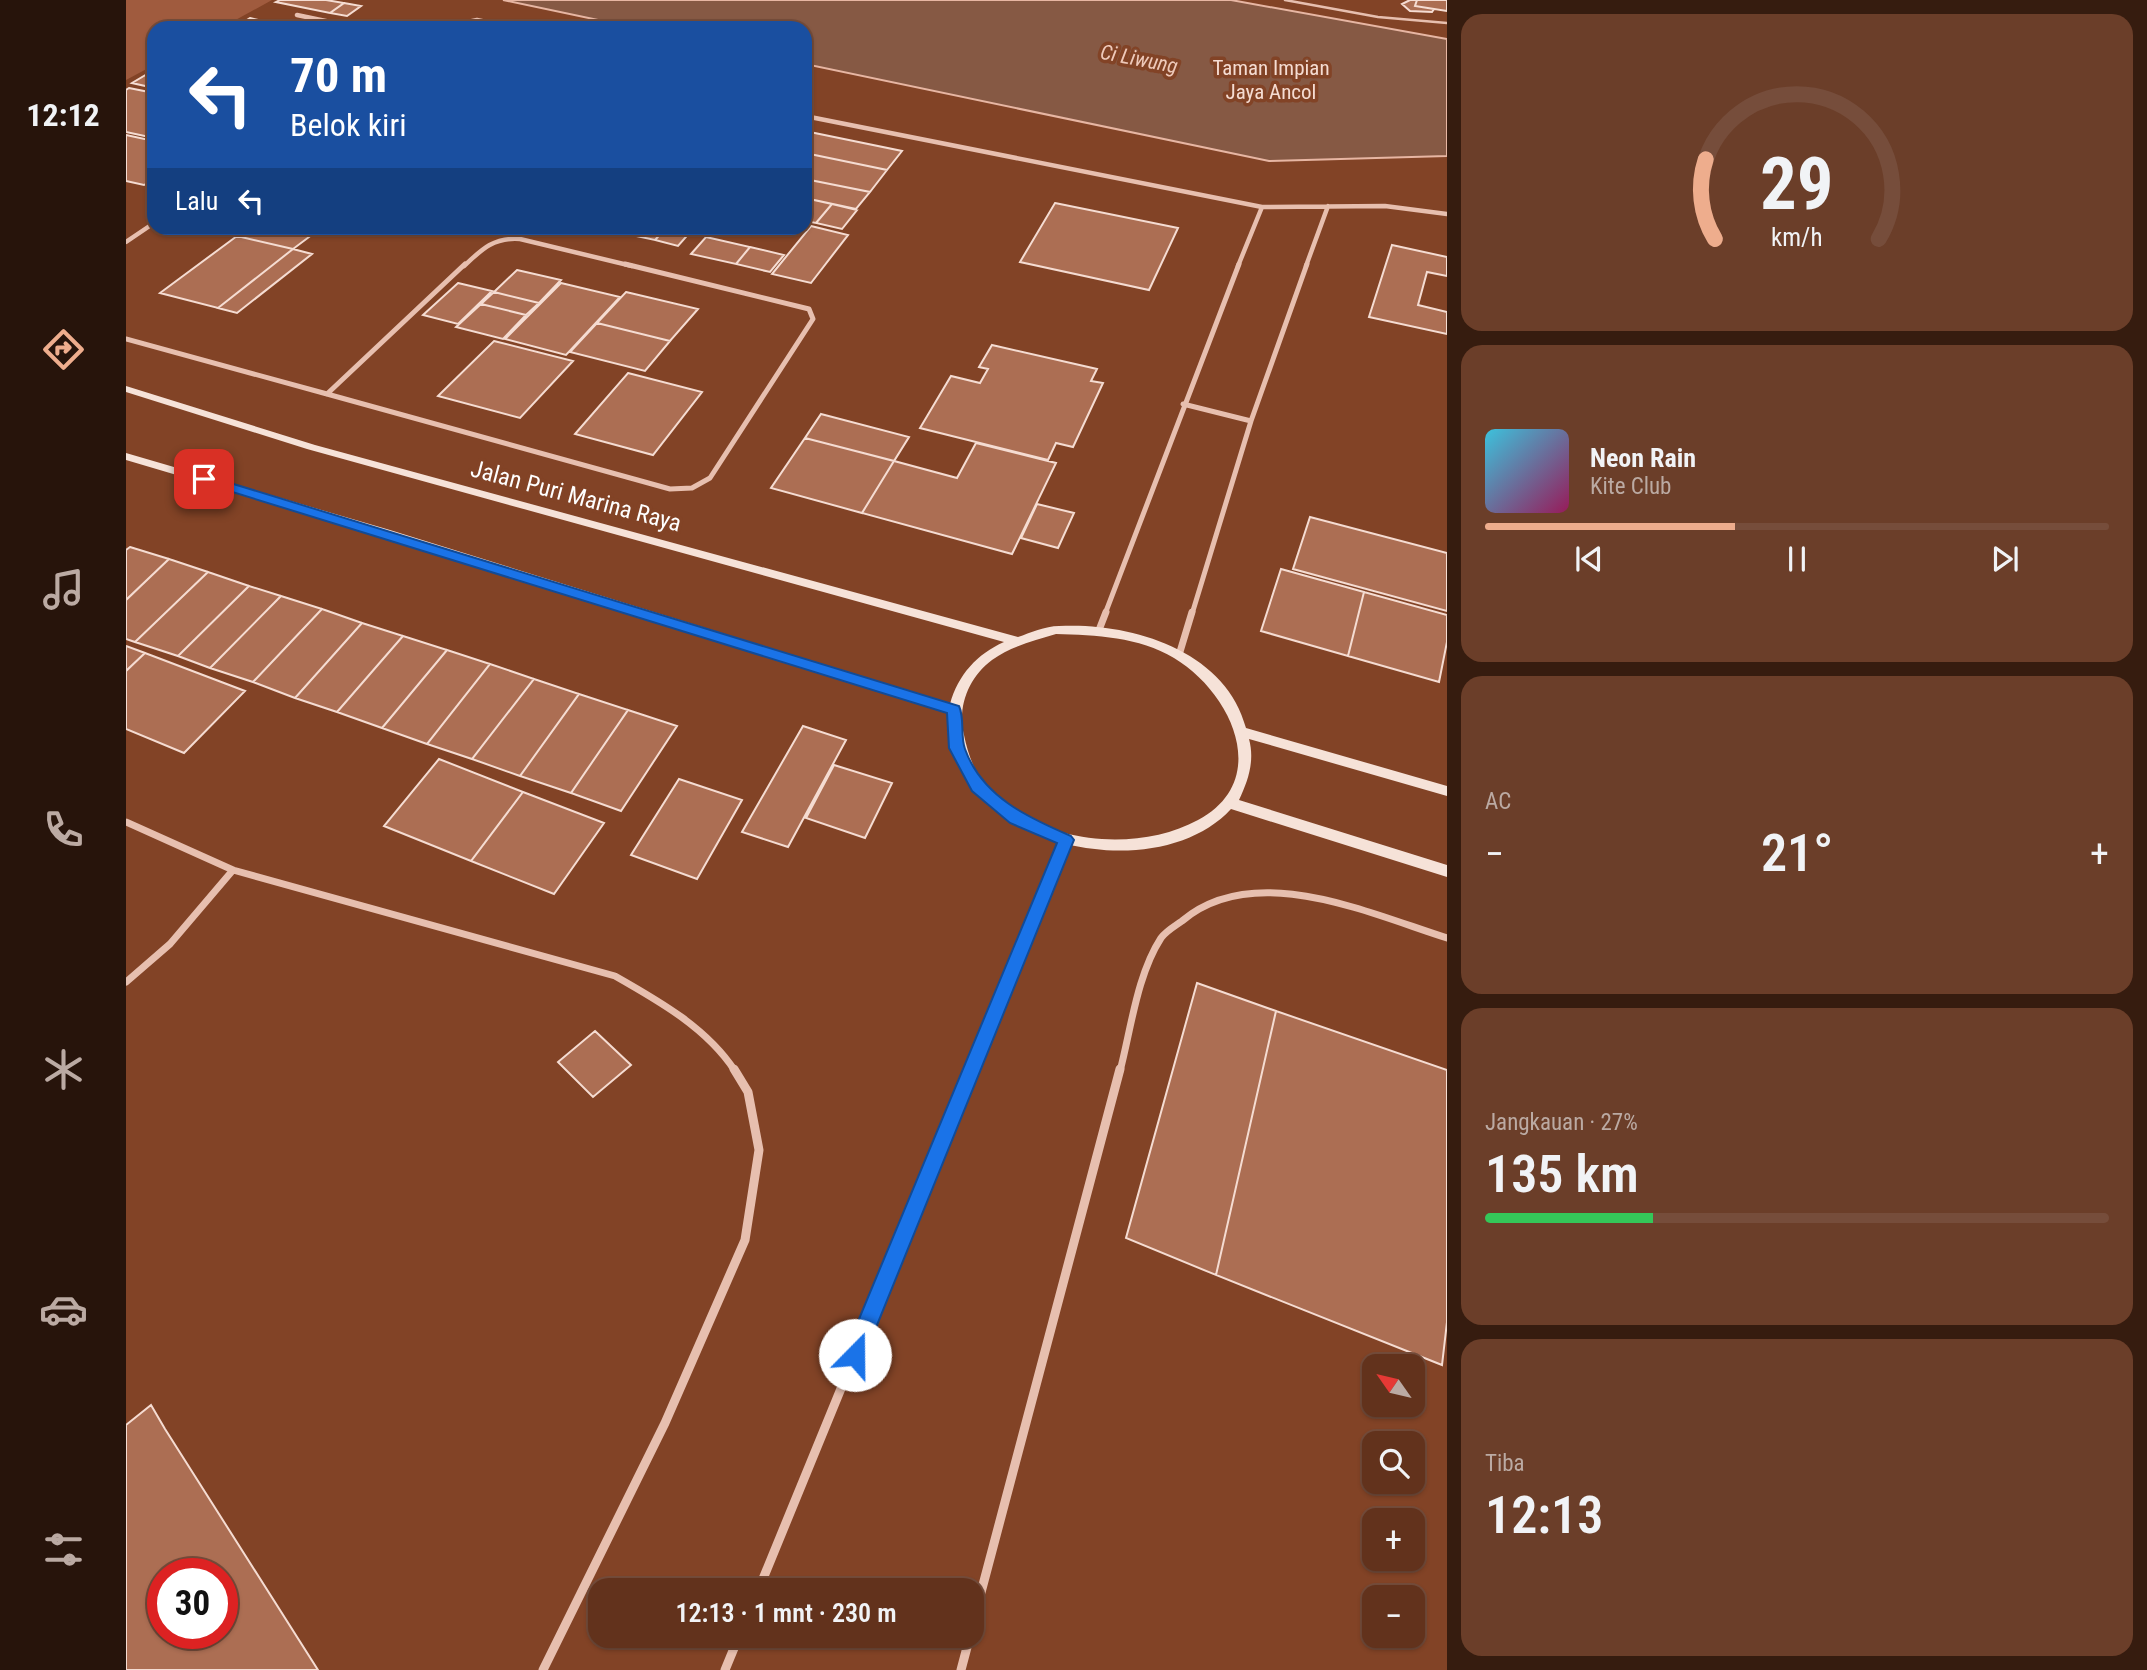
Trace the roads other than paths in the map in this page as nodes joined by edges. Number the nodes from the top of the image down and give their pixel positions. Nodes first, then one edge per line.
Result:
1 (1285, 0) edge
2 (297, 15) dead end
3 (326, 21) edge
4 (1447, 23) edge
5 (812, 117) edge
6 (1328, 206) junction
7 (1262, 207) junction
8 (1447, 214) edge
9 (147, 228) edge
10 (126, 242) edge
11 (126, 339) edge
12 (126, 389) edge
13 (326, 395) junction
14 (1183, 404) junction
15 (1251, 421) junction
16 (126, 456) edge
17 (1099, 630) junction
18 (1017, 641) junction
19 (1180, 655) junction
20 (954, 710) junction
21 (1245, 733) junction
22 (1447, 791) edge
23 (1230, 803) junction
24 (126, 822) edge
25 (1066, 840) junction
26 (233, 870) junction
27 (1447, 871) edge
28 (1447, 938) edge
29 (126, 982) edge
30 (763, 1578) edge
31 (984, 1581) edge
32 (734, 1648) edge
33 (967, 1648) edge
34 (543, 1670) edge
35 (725, 1670) edge
36 (961, 1670) edge

1 - 4 lane
2 - 3 street
5 - 7 street
6 - 7 street
6 - 8 street
6 - 15 street
7 - 14 street
9 - 10 street
11 - 13 street
12 - 18 street, Jalan Puri Marina Raya
13 - 13 street
14 - 15 street
14 - 17 street
15 - 19 street
16 - 20 street
17 - 18 street
17 - 19 street
18 - 20 street
19 - 21 street
20 - 25 street
21 - 22 street
21 - 23 street
23 - 25 street
23 - 27 street
24 - 26 street
25 - 30 street
26 - 29 street
26 - 34 street
28 - 31 street
32 - 35 street
33 - 36 street

